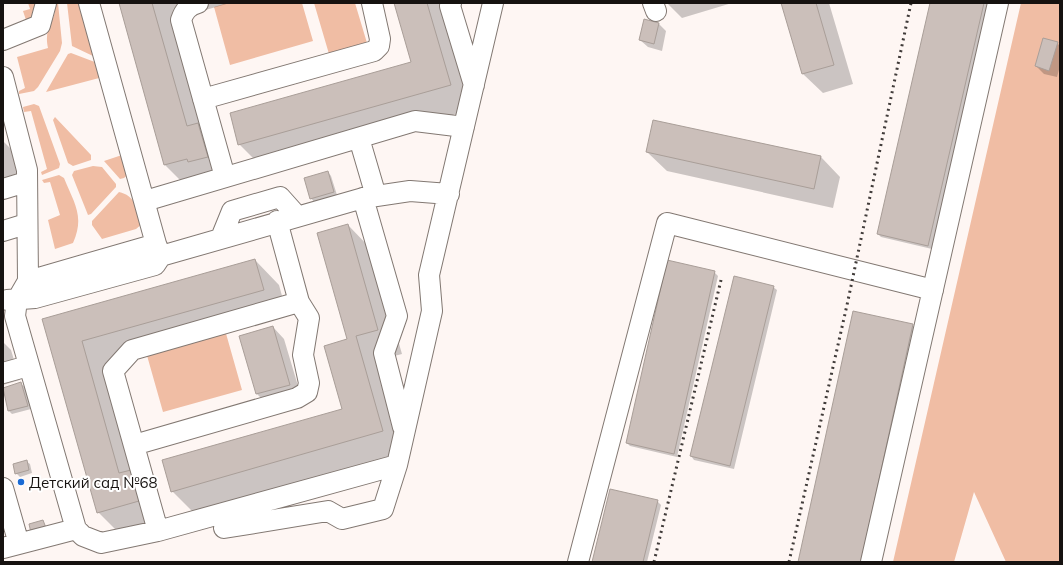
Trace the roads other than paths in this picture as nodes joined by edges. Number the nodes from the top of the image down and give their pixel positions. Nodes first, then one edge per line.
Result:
1 (46, 3) edge
2 (89, 3) edge
3 (198, 3) edge
4 (372, 3) edge
5 (451, 3) edge
6 (494, 3) edge
7 (998, 3) edge
8 (3, 40) edge
9 (3, 77) edge
10 (474, 87) junction
11 (203, 99) junction
12 (7, 106) edge
13 (464, 127) junction
14 (359, 138) junction
15 (225, 177) junction
16 (26, 182) junction
17 (3, 189) edge
18 (449, 194) junction
19 (370, 197) junction
20 (144, 201) junction
21 (297, 216) junction
22 (277, 221) junction
23 (26, 224) junction
24 (3, 231) edge
25 (221, 238) junction
26 (158, 250) junction
27 (28, 281) junction
28 (933, 290) junction
29 (10, 300) edge
30 (299, 302) junction
31 (28, 366) junction
32 (3, 373) edge
33 (404, 431) junction
34 (134, 445) junction
35 (397, 465) junction
36 (3, 488) edge
37 (224, 528) dead end
38 (76, 529) junction
39 (158, 531) junction
40 (11, 546) edge
41 (578, 562) edge
42 (871, 562) edge

1 - 8 lane
2 - 20 lane
3 - 11 lane
4 - 11 lane
5 - 10 lane
6 - 10 lane
7 - 28 lane
9 - 12 lane
10 - 13 lane
11 - 15 lane
12 - 16 lane
13 - 14 lane
13 - 18 lane
14 - 15 lane
14 - 19 lane
15 - 20 lane
16 - 17 lane
16 - 23 lane
18 - 19 lane
18 - 33 lane
19 - 21 lane
19 - 33 lane
20 - 26 lane
21 - 22 lane
21 - 25 lane
22 - 25 lane
22 - 30 lane
23 - 24 lane
23 - 27 lane
25 - 26 lane
26 - 27 lane
26 - 29 lane
27 - 29 lane
28 - 41 lane
28 - 42 lane
29 - 31 lane
30 - 34 lane
30 - 34 lane
31 - 32 lane
31 - 38 lane
33 - 35 lane
34 - 39 lane
35 - 37 lane
35 - 39 lane
36 - 40 lane
38 - 39 lane
38 - 40 lane

